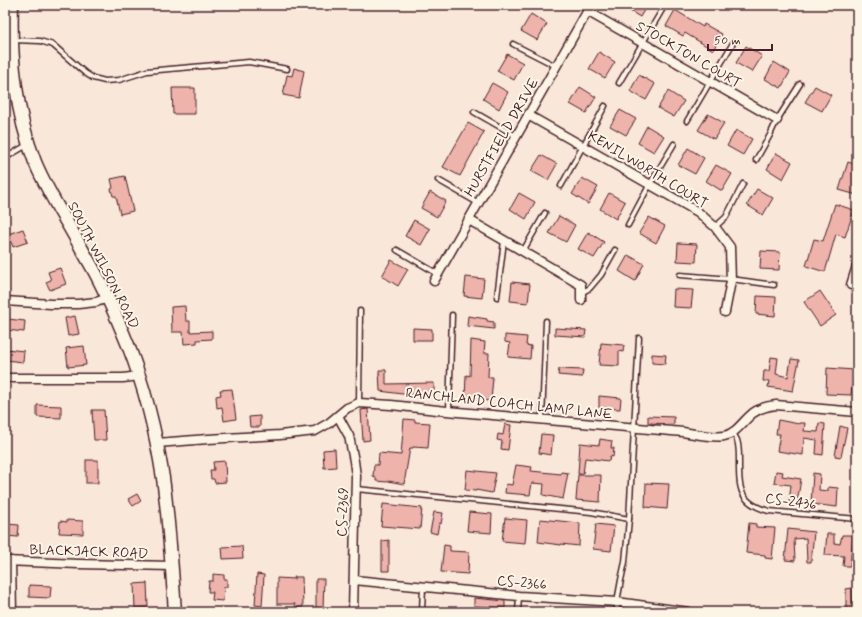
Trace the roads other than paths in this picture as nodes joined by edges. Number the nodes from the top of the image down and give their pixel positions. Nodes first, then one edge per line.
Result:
1 (12, 5) edge
2 (589, 8) edge
3 (662, 10) dead end
4 (12, 40) junction
5 (642, 43) junction
6 (733, 43) dead end
7 (513, 44) dead end
8 (556, 66) junction
9 (287, 69) dead end
10 (710, 82) junction
11 (619, 83) dead end
12 (800, 84) dead end
13 (605, 106) dead end
14 (474, 112) dead end
15 (528, 115) junction
16 (777, 120) junction
17 (687, 121) dead end
18 (516, 136) junction
19 (29, 144) junction
20 (674, 144) dead end
21 (584, 146) junction
22 (5, 158) edge
23 (756, 160) dead end
24 (438, 180) dead end
25 (650, 184) junction
26 (743, 184) dead end
27 (561, 186) dead end
28 (478, 203) junction
29 (545, 213) dead end
30 (469, 220) junction
31 (628, 225) dead end
32 (715, 227) junction
33 (504, 241) junction
34 (397, 250) dead end
35 (615, 250) dead end
36 (522, 251) junction
37 (857, 266) edge
38 (680, 275) dead end
39 (436, 278) joint
40 (731, 279) junction
41 (774, 285) dead end
42 (851, 285) dead end
43 (581, 296) joint
44 (497, 297) dead end
45 (108, 298) junction
46 (5, 301) edge
47 (360, 310) dead end
48 (725, 312) dead end
49 (452, 316) dead end
50 (546, 320) dead end
51 (639, 338) dead end
52 (139, 376) junction
53 (5, 378) edge
54 (359, 403) junction
55 (449, 411) junction
56 (857, 412) edge
57 (338, 416) junction
58 (542, 419) junction
59 (634, 428) junction
60 (733, 432) junction
61 (157, 443) junction
62 (356, 489) junction
63 (629, 519) junction
64 (857, 519) edge
65 (8, 561) edge
66 (172, 566) junction
67 (354, 580) junction
68 (423, 586) junction
69 (519, 596) junction
70 (617, 602) junction
71 (12, 612) edge
72 (175, 612) edge
73 (353, 612) edge
74 (422, 612) edge
75 (518, 612) edge
76 (617, 612) edge
77 (689, 612) edge

1 - 4 main road, SOUTH WILSON ROAD
2 - 5 street, STOCKTON COURT
2 - 8 street, HURSTFIELD DRIVE
3 - 5 lane
4 - 9 lane
4 - 19 main road, SOUTH WILSON ROAD
5 - 10 street, STOCKTON COURT
5 - 11 lane
6 - 10 lane
7 - 8 lane
8 - 15 street, HURSTFIELD DRIVE
10 - 16 street, STOCKTON COURT
10 - 17 lane
12 - 16 lane
13 - 21 lane
14 - 18 lane
15 - 18 street, HURSTFIELD DRIVE
15 - 21 street, KENILWORTH COURT
16 - 23 lane
18 - 28 street, HURSTFIELD DRIVE
19 - 22 lane
19 - 45 main road, SOUTH WILSON ROAD
20 - 25 lane
21 - 25 street, KENILWORTH COURT
21 - 27 lane
24 - 28 lane
25 - 31 lane
25 - 32 street, KENILWORTH COURT
26 - 32 lane
28 - 30 street, HURSTFIELD DRIVE
29 - 36 lane
30 - 33 street
30 - 39 street, HURSTFIELD DRIVE
32 - 40 street, KENILWORTH COURT
33 - 36 street
33 - 44 lane
34 - 39 lane
35 - 43 lane
36 - 43 street
37 - 42 street
38 - 40 lane
40 - 41 lane
40 - 48 street, KENILWORTH COURT
45 - 46 street
45 - 52 main road, SOUTH WILSON ROAD
47 - 54 lane
49 - 55 lane
50 - 58 lane
51 - 59 lane
52 - 53 street
52 - 61 main road, SOUTH WILSON ROAD
54 - 55 street, RANCHLAND COACH LAMP LANE
54 - 57 street
55 - 58 street, RANCHLAND COACH LAMP LANE
56 - 60 street
57 - 61 street
57 - 62 street, CS-2369
58 - 59 street, RANCHLAND COACH LAMP LANE
59 - 60 street, RANCHLAND COACH LAMP LANE
59 - 63 lane
60 - 64 lane, CS-2436
61 - 66 main road, SOUTH WILSON ROAD
62 - 63 lane
62 - 67 street, CS-2369
63 - 70 lane
65 - 66 street, BLACKJACK ROAD
65 - 71 street
66 - 72 main road, SOUTH WILSON ROAD
67 - 68 street, CS-2366
67 - 73 street, CS-2369
68 - 69 street, CS-2366
68 - 74 lane
69 - 70 street, CS-2366
69 - 75 lane
70 - 76 lane
70 - 77 street, CS-2366

